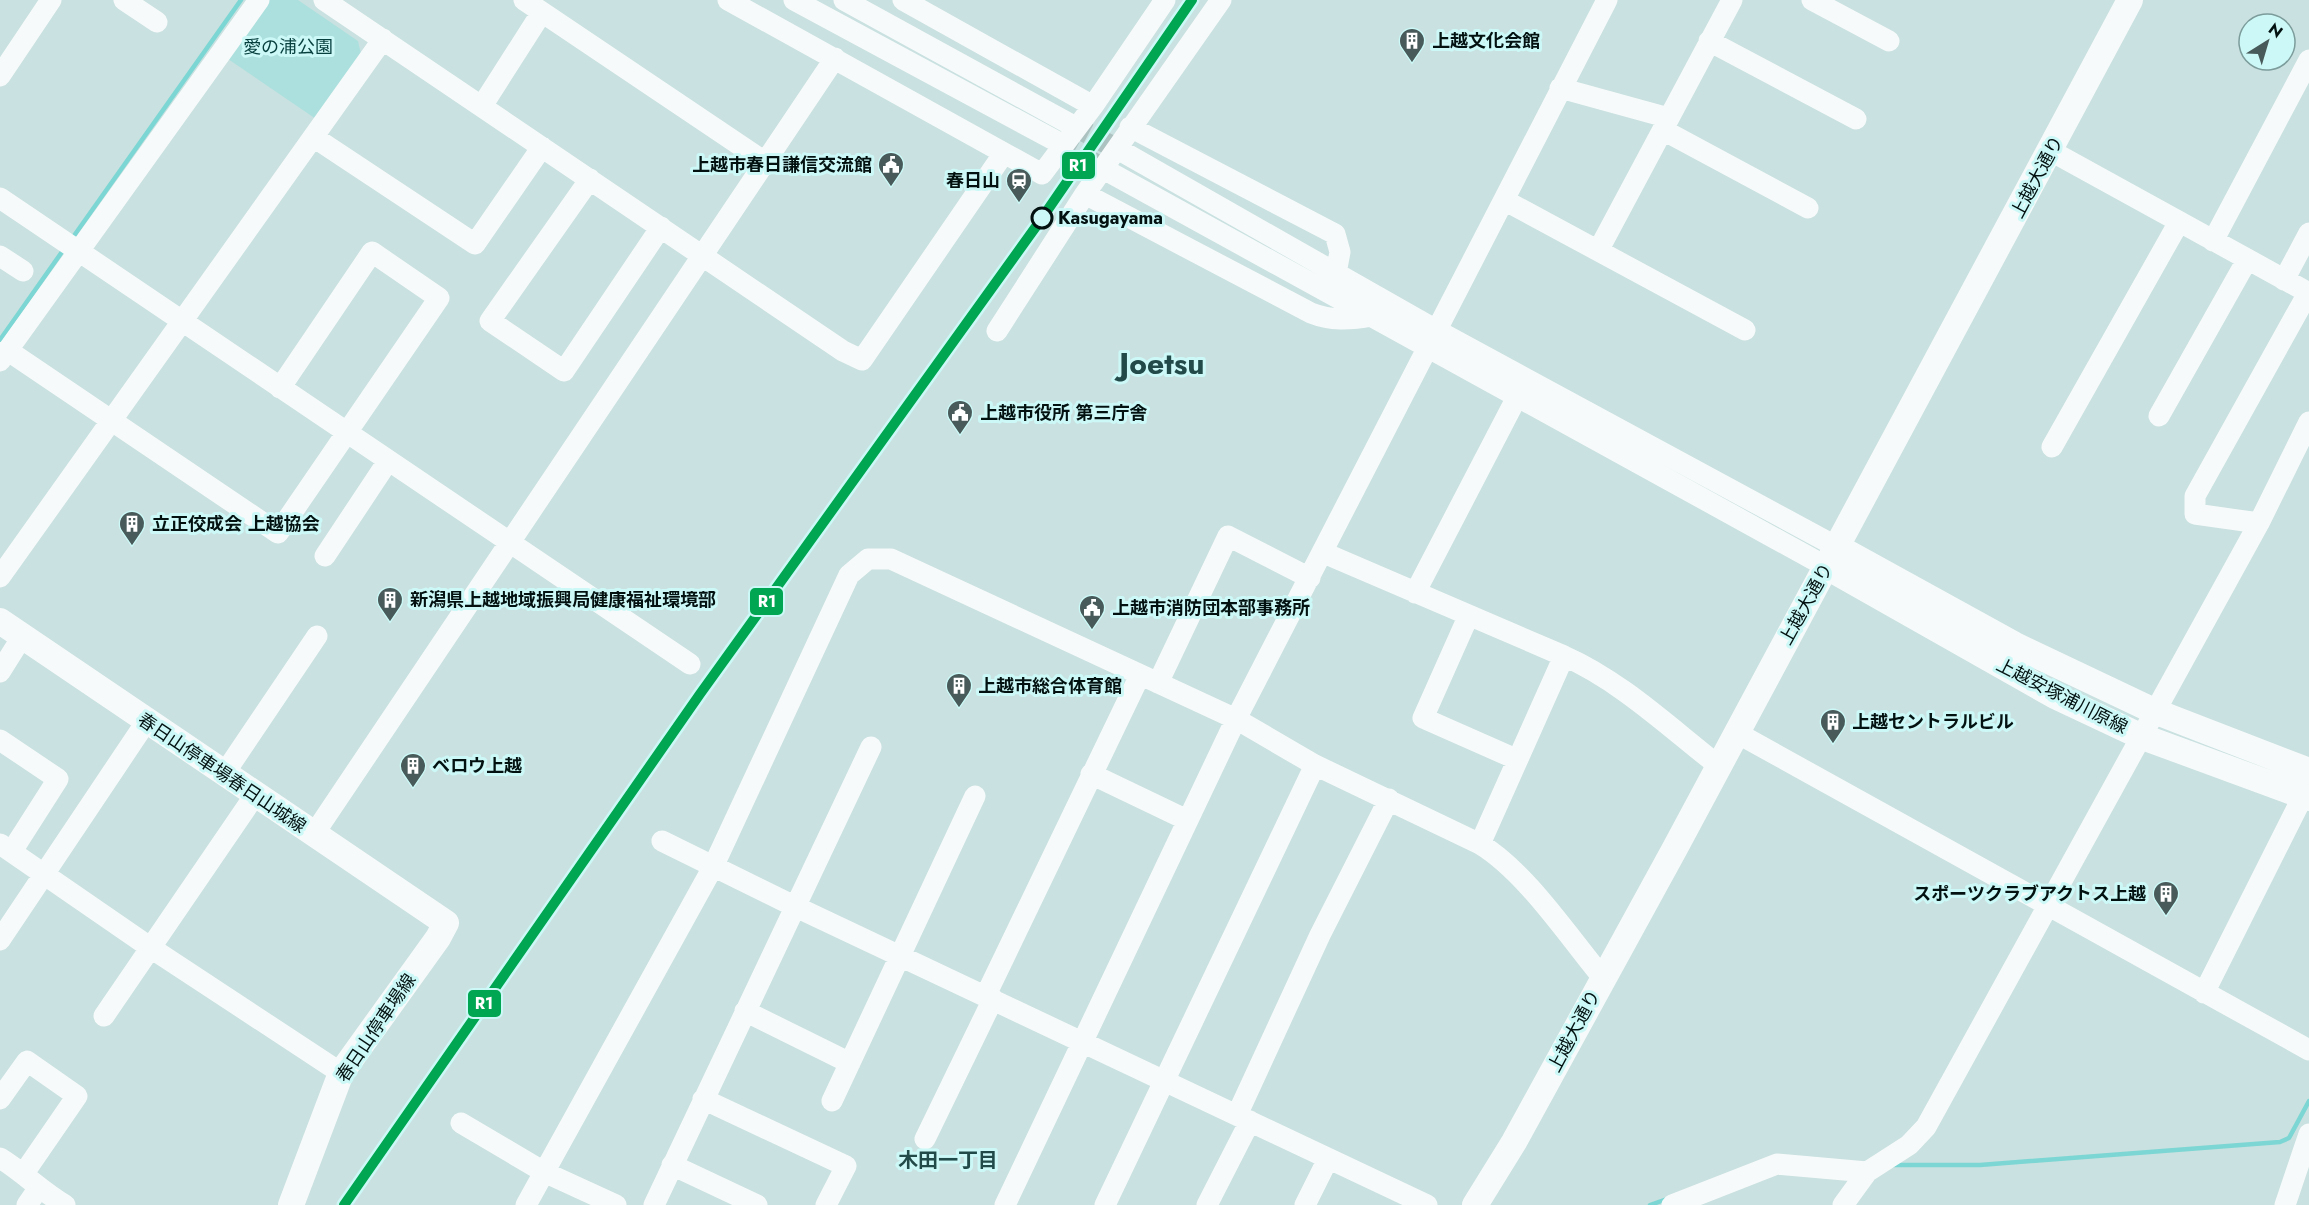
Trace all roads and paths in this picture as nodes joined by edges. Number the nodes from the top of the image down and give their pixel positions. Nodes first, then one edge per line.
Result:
1 (51, 0) edge
2 (124, 0) edge
3 (259, 0) edge
4 (324, 0) edge
5 (524, 0) edge
6 (728, 0) edge
7 (794, 0) edge
8 (844, 0) edge
9 (903, 0) edge
10 (1166, 0) edge
11 (1221, 0) edge
12 (1607, 0) edge
13 (1732, 0) edge
14 (2130, 0) edge
15 (1822, 2) edge
16 (543, 12) junction
17 (157, 22) dead end
18 (382, 39) junction
19 (1709, 41) junction
20 (1889, 41) dead end
21 (835, 58) junction
22 (2309, 60) edge
23 (0, 76) edge
24 (1560, 88) junction
25 (482, 106) junction
26 (1093, 106) junction
27 (1856, 119) dead end
28 (1070, 124) tunnel mouth
29 (1666, 124) junction
30 (1130, 127) junction
31 (315, 138) junction
32 (1056, 141) tunnel mouth
33 (542, 147) junction
34 (2051, 151) junction
35 (1123, 152) tunnel mouth
36 (1004, 153) junction
37 (765, 162) junction
38 (1109, 172) tunnel mouth
39 (590, 179) junction
40 (1084, 194) junction
41 (0, 198) edge
42 (1504, 200) junction
43 (1808, 208) dead end
44 (2179, 222) junction
45 (661, 227) junction
46 (2309, 234) edge
47 (2213, 241) junction
48 (1599, 249) junction
49 (77, 251) junction
50 (703, 255) junction
51 (0, 256) edge
52 (2247, 260) junction
53 (23, 271) dead end
54 (1336, 273) junction
55 (2284, 280) junction
56 (2309, 293) edge
57 (1371, 316) junction
58 (180, 320) junction
59 (1745, 330) dead end
60 (997, 332) dead end
61 (1432, 339) junction
62 (4, 356) edge
63 (280, 388) junction
64 (1518, 395) junction
65 (2159, 416) dead end
66 (110, 421) junction
67 (2309, 422) edge
68 (347, 433) junction
69 (2052, 447) dead end
70 (388, 461) junction
71 (2259, 523) junction
72 (509, 543) junction
73 (1324, 553) junction
74 (325, 556) dead end
75 (1832, 557) junction
76 (0, 577) edge
77 (1310, 578) junction
78 (1415, 593) junction
79 (1468, 617) junction
80 (0, 621) edge
81 (317, 636) dead end
82 (22, 637) junction
83 (1564, 656) junction
84 (690, 664) dead end
85 (0, 672) edge
86 (1149, 679) junction
87 (2154, 711) junction
88 (1236, 719) junction
89 (146, 722) junction
90 (1737, 733) junction
91 (2140, 736) junction
92 (0, 740) edge
93 (871, 747) dead end
94 (1516, 759) junction
95 (1315, 765) junction
96 (1719, 766) junction
97 (2309, 771) edge
98 (224, 774) junction
99 (1091, 774) junction
100 (255, 795) junction
101 (975, 796) dead end
102 (2306, 797) edge
103 (1389, 799) junction
104 (1187, 820) junction
105 (314, 834) junction
106 (663, 841) dead end
107 (1480, 844) junction
108 (6, 847) edge
109 (713, 867) junction
110 (44, 872) junction
111 (2046, 905) junction
112 (794, 906) junction
113 (446, 923) joint
114 (0, 940) edge
115 (151, 948) junction
116 (902, 956) junction
117 (1603, 978) junction
118 (2204, 993) junction
119 (989, 998) junction
120 (745, 1011) junction
121 (104, 1016) dead end
122 (1080, 1041) junction
123 (2309, 1050) edge
124 (850, 1063) junction
125 (341, 1073) junction
126 (1165, 1082) junction
127 (0, 1099) edge
128 (703, 1099) junction
129 (832, 1101) dead end
130 (1243, 1118) junction
131 (461, 1123) dead end
132 (2309, 1134) edge
133 (925, 1139) dead end
134 (0, 1158) edge
135 (1328, 1159) junction
136 (672, 1165) junction
137 (544, 1172) junction
138 (1866, 1172) junction
139 (24, 1173) junction
140 (32, 1197) edge
141 (65, 1205) edge
142 (291, 1205) edge
143 (526, 1205) edge
144 (616, 1205) edge
145 (654, 1205) edge
146 (757, 1205) edge
147 (826, 1205) edge
148 (1005, 1205) edge
149 (1105, 1205) edge
150 (1207, 1205) edge
151 (1305, 1205) edge
152 (1427, 1205) edge
153 (1475, 1205) edge
154 (1672, 1205) edge
155 (1843, 1205) edge
156 (2285, 1205) edge

1 - 23 street
2 - 17 street
3 - 49 street
4 - 18 street
5 - 16 street
6 - 21 street
7 - 32 street
8 - 28 street
9 - 26 street
10 - 26 street
11 - 30 street
12 - 24 street
13 - 19 street
14 - 34 main road, 上越大通り
15 - 20 street
16 - 25 street
16 - 37 street
18 - 25 street
18 - 31 street
19 - 27 street
19 - 29 street
21 - 36 street
21 - 37 street
22 - 47 street
24 - 29 street
24 - 42 street
25 - 33 street
26 - 36 street
29 - 43 street
29 - 48 street
30 - 40 street
30 - 54 street
31 - 33 street
31 - 58 street
33 - 39 street
34 - 44 street
34 - 75 main road, 上越大通り
35 - 54 street
36 - 50 street
37 - 50 street
38 - 57 street
39 - 45 street
39 - 45 street
40 - 57 street
40 - 60 street
41 - 49 street
42 - 48 street
42 - 61 street
44 - 47 street
44 - 69 street
45 - 50 street
46 - 55 street
47 - 52 street
48 - 59 street
49 - 58 street
49 - 62 street
50 - 72 street
51 - 53 street
52 - 55 street
52 - 65 street
54 - 61 street
55 - 56 street
56 - 71 street
57 - 61 street
58 - 63 street
58 - 66 street
61 - 64 street
61 - 73 street
61 - 75 street
62 - 66 street
63 - 68 street
63 - 68 street
64 - 75 street
64 - 78 street
66 - 68 street
66 - 76 street
67 - 71 street
68 - 70 street
70 - 72 street
70 - 74 street
71 - 87 street
72 - 84 street
72 - 105 street
73 - 77 street
73 - 78 street
75 - 87 main road, 上越安塚浦川原線
75 - 90 main road, 上越大通り
75 - 91 main road, 上越安塚浦川原線
77 - 86 street
77 - 88 street
78 - 79 street
79 - 83 street
79 - 94 street
80 - 82 main road, 春日山停車場春日山城線
81 - 98 street
82 - 85 street
82 - 89 main road, 春日山停車場春日山城線
83 - 94 street
83 - 96 street
86 - 88 street
86 - 99 street
86 - 109 street
87 - 91 street
87 - 97 main road, 上越安塚浦川原線
88 - 95 street
88 - 104 street
89 - 98 main road, 春日山停車場春日山城線
89 - 110 street
90 - 96 main road, 上越大通り
90 - 111 street
91 - 102 main road, 上越安塚浦川原線
91 - 111 street
92 - 108 street
93 - 112 street
94 - 107 street
95 - 103 street
95 - 126 street
96 - 117 main road, 上越大通り
98 - 100 main road, 春日山停車場春日山城線
99 - 104 street
99 - 119 street
100 - 105 main road, 春日山停車場春日山城線
100 - 115 street
101 - 116 street
102 - 118 street
103 - 107 street
103 - 130 street
104 - 122 street
105 - 113 main road, 春日山停車場春日山城線
106 - 109 street
107 - 117 street
108 - 110 street
109 - 112 street
109 - 137 street
110 - 114 street
110 - 115 street
111 - 118 street
111 - 138 street
112 - 116 street
112 - 120 street
113 - 125 main road, 春日山停車場線
115 - 121 street
115 - 125 street
116 - 119 street
116 - 124 street
117 - 153 main road, 上越大通り
118 - 123 street
119 - 122 street
119 - 133 street
120 - 124 street
120 - 128 street
122 - 126 street
122 - 148 street
124 - 129 street
125 - 142 main road, 春日山停車場線
126 - 130 street
126 - 149 street
127 - 139 street
128 - 136 street
128 - 147 street
130 - 135 street
130 - 150 street
131 - 137 street
132 - 156 street
134 - 139 street
135 - 151 street
135 - 152 street
136 - 145 street
136 - 146 street
137 - 143 street
137 - 144 street
138 - 154 street
138 - 155 street
139 - 140 street
140 - 141 street

